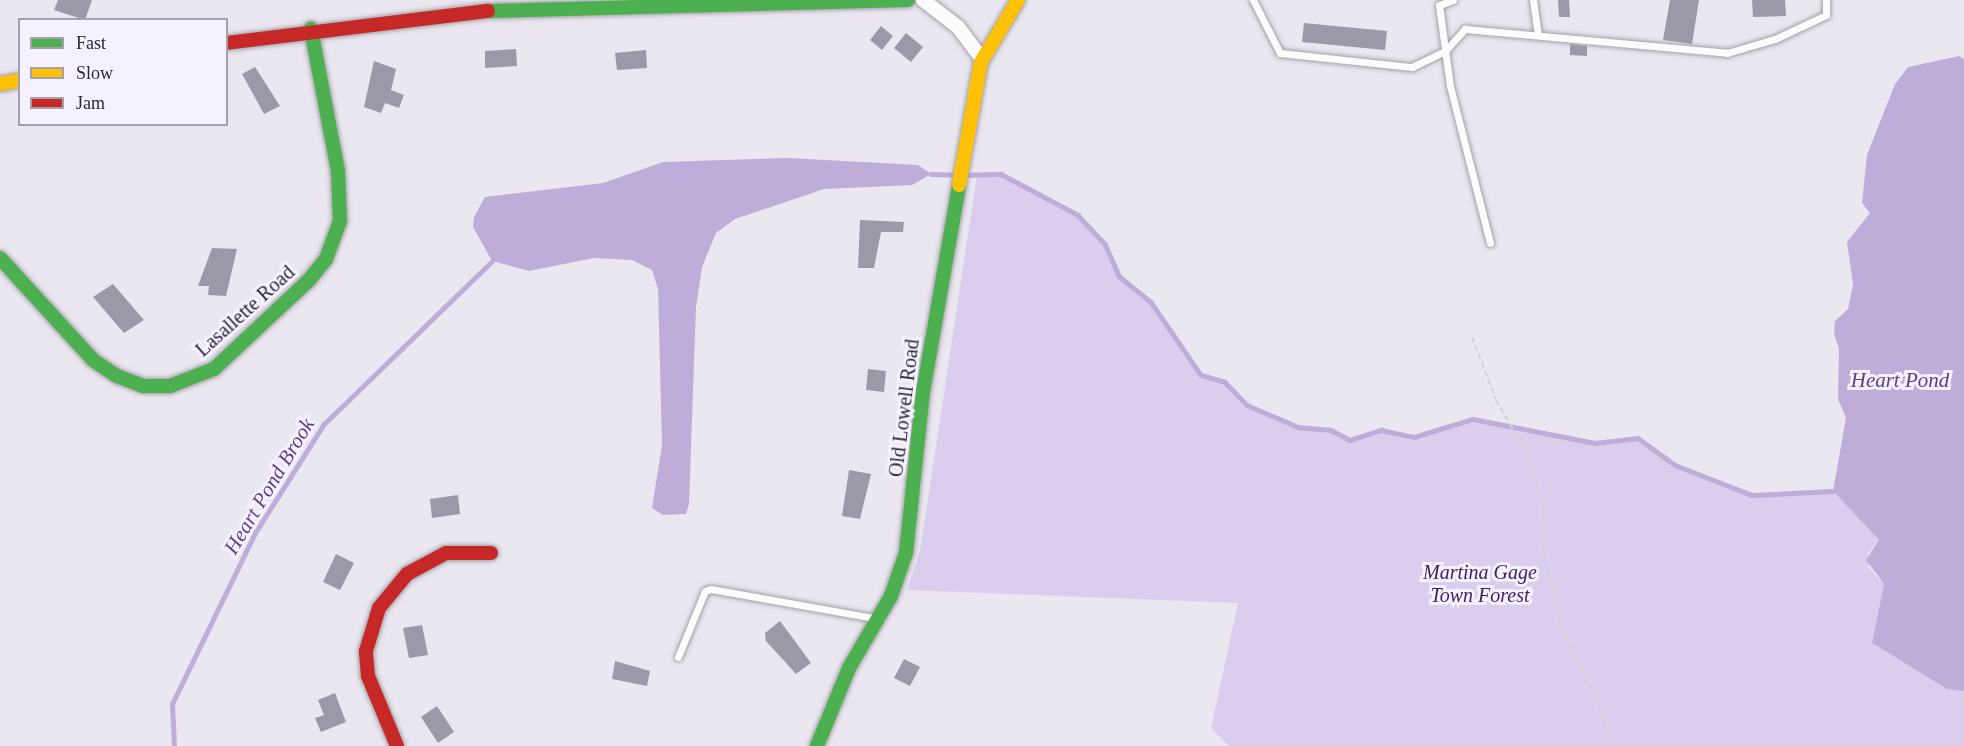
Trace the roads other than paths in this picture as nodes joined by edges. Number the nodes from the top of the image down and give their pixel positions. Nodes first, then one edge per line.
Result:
1 (908, 0) edge
2 (923, 0) edge
3 (1018, 0) edge
4 (1253, 0) edge
5 (1453, 0) edge
6 (1533, 0) edge
7 (1826, 0) edge
8 (311, 29) junction
9 (1538, 34) junction
10 (228, 43) edge
11 (1445, 51) junction
12 (982, 59) junction
13 (18, 80) edge
14 (0, 84) edge
15 (1490, 243) dead end
16 (0, 258) edge
17 (491, 553) dead end
18 (879, 619) junction
19 (678, 657) dead end
20 (397, 746) edge
21 (817, 746) edge

1 - 8 street
2 - 12 street
3 - 12 street, Old Lowell Road
4 - 11 lane
5 - 11 lane
6 - 9 lane
7 - 9 lane
8 - 10 street
8 - 16 street, Lasallette Road
9 - 11 lane
11 - 15 lane
12 - 18 street, Old Lowell Road
13 - 14 street
17 - 20 street
18 - 19 lane
18 - 21 street, Old Lowell Road

